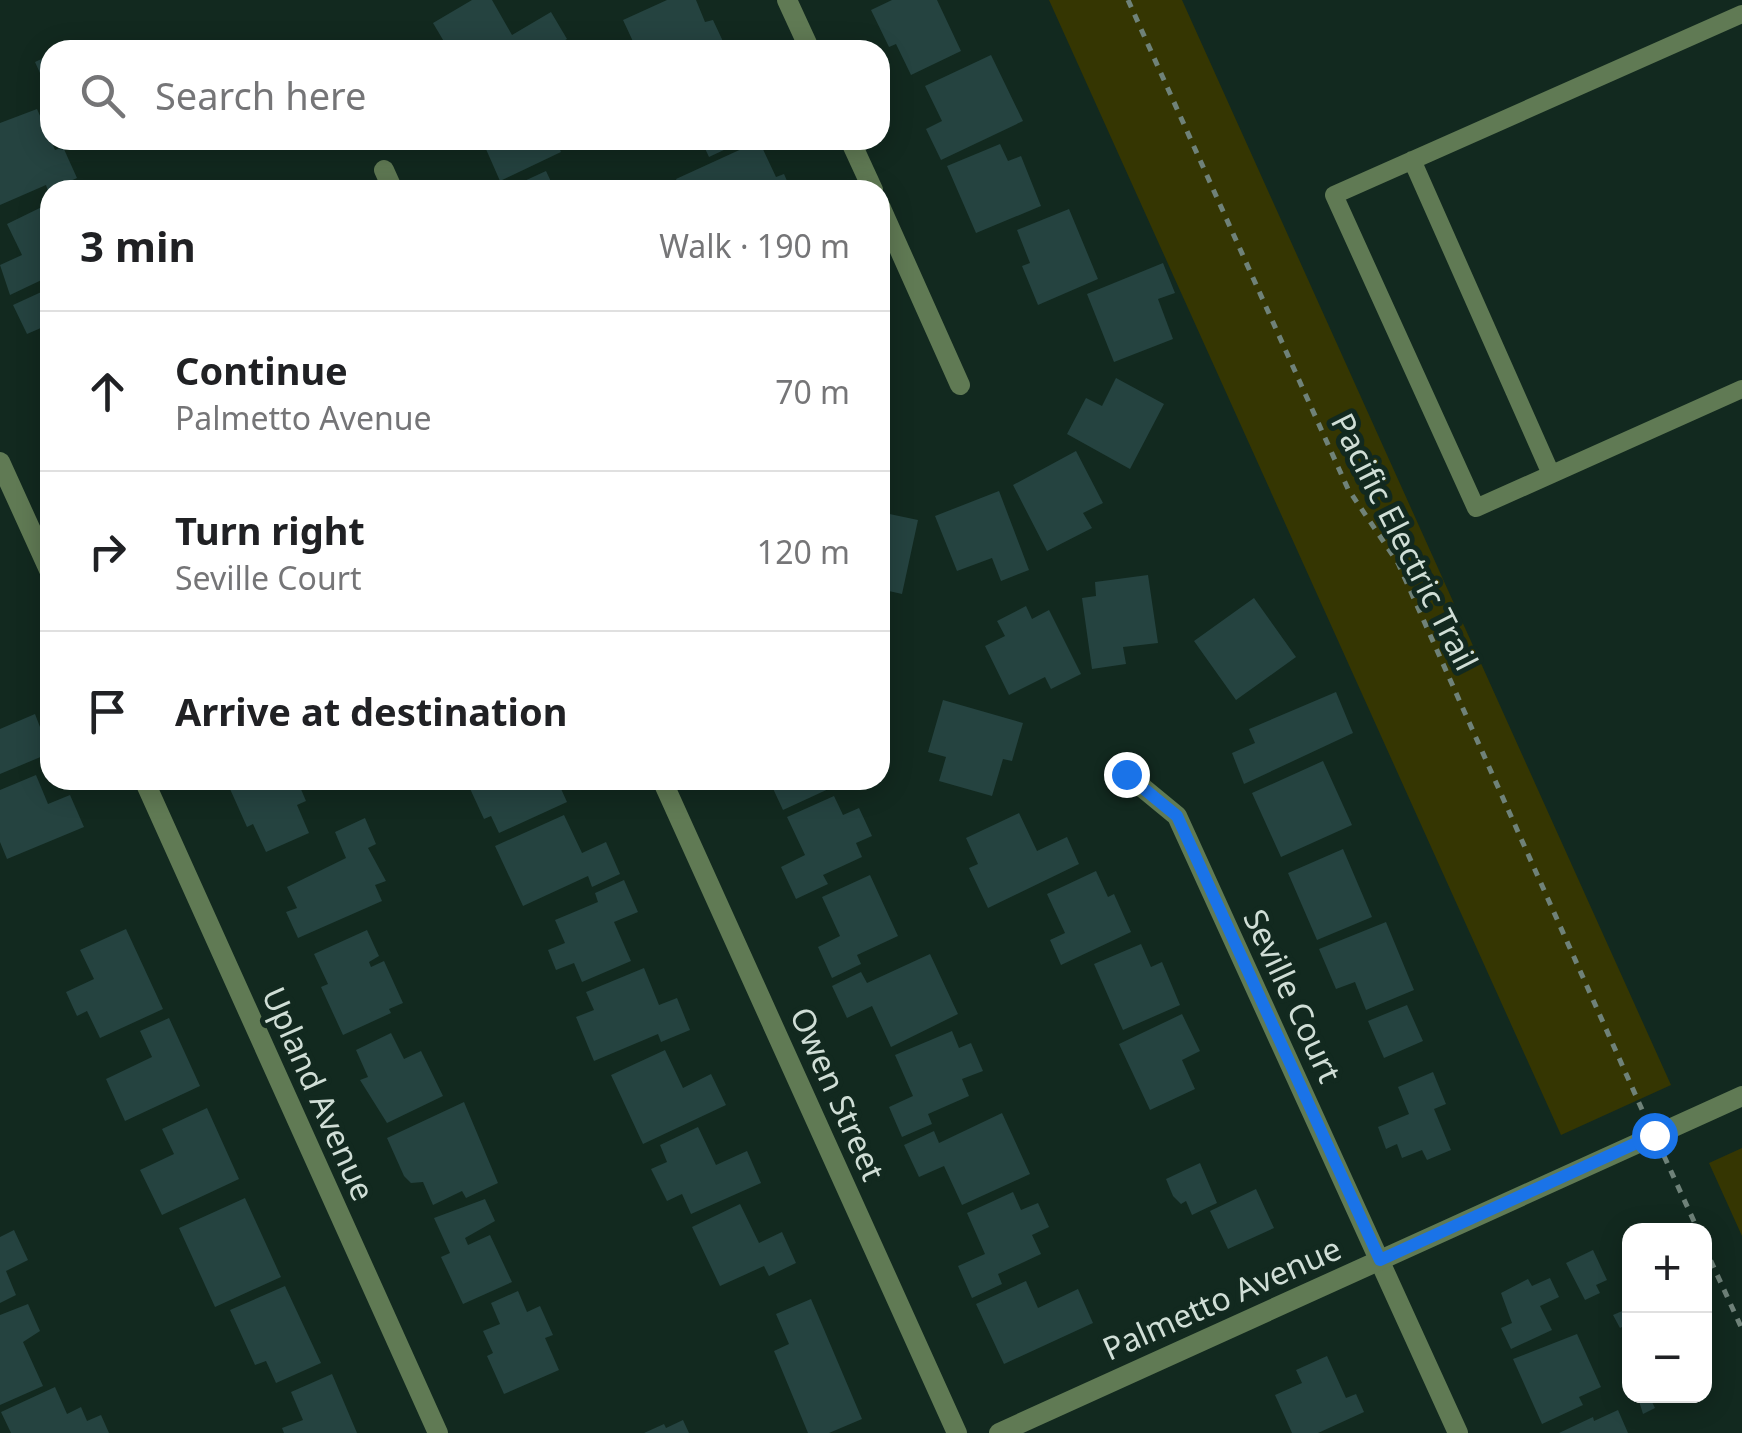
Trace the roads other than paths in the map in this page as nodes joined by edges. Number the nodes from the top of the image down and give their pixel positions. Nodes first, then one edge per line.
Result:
1 (787, 0) edge
2 (1742, 14) edge
3 (805, 40) edge
4 (855, 150) edge
5 (1412, 160) junction
6 (868, 180) edge
7 (890, 228) edge
8 (960, 385) dead end
9 (1742, 389) edge
10 (0, 462) edge
11 (1551, 474) junction
12 (40, 550) edge
13 (1126, 774) dead end
14 (149, 790) edge
15 (667, 790) edge
16 (1742, 1096) edge
17 (1380, 1260) junction
18 (438, 1433) edge
19 (958, 1433) edge
20 (999, 1433) edge
21 (1458, 1433) edge

1 - 3 street
2 - 5 lane
4 - 6 street
5 - 11 lane
5 - 11 lane
7 - 8 street
9 - 11 lane
10 - 12 street
13 - 17 street, Seville Court
14 - 18 street, Upland Avenue
15 - 19 street, Owen Street
16 - 17 street, Palmetto Avenue
17 - 20 street, Palmetto Avenue
17 - 21 street, Seville Court

